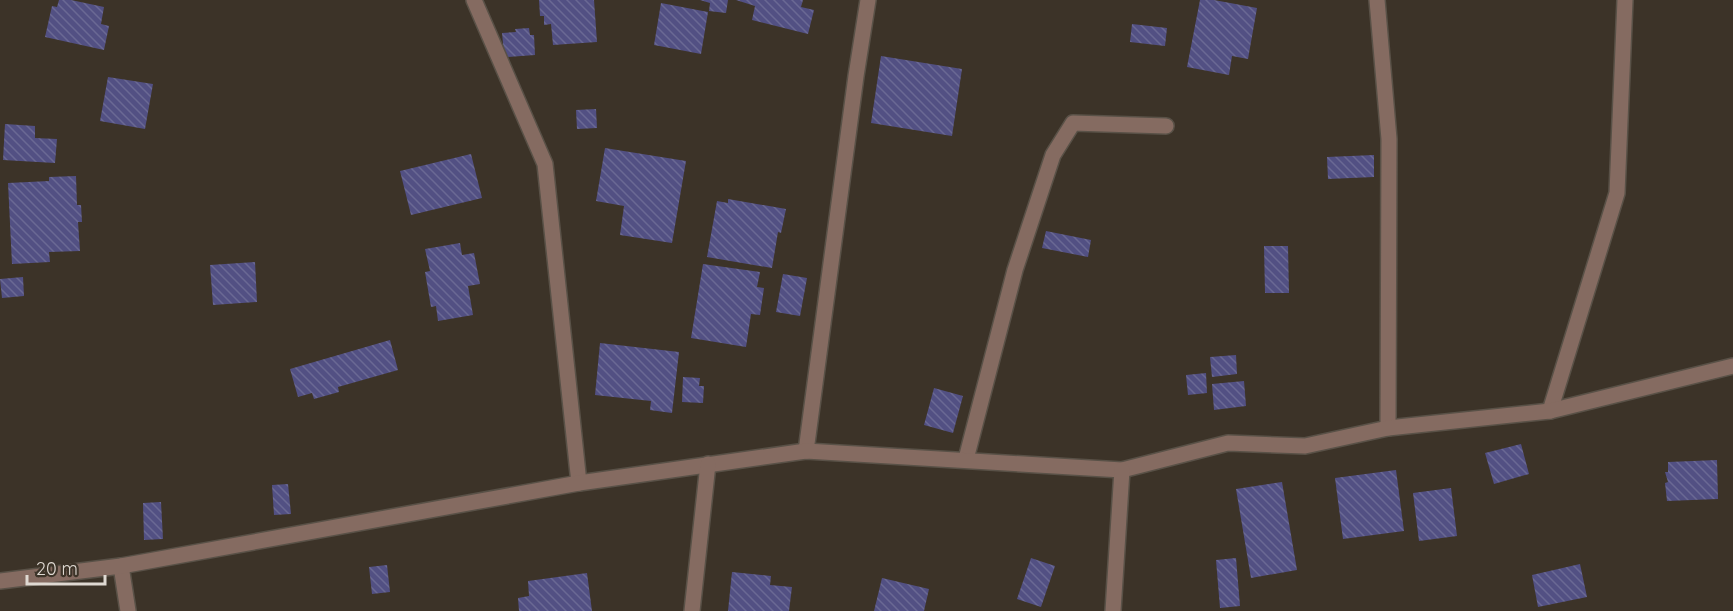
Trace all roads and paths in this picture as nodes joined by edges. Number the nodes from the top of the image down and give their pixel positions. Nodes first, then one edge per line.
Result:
1 (474, 0) edge
2 (868, 0) edge
3 (1377, 0) edge
4 (1624, 0) edge
5 (1166, 126) dead end
6 (1733, 366) edge
7 (1550, 411) junction
8 (1388, 428) junction
9 (806, 451) junction
10 (966, 459) junction
11 (708, 464) junction
12 (1122, 470) junction
13 (579, 483) junction
14 (121, 566) junction
15 (0, 581) edge
16 (128, 611) edge
17 (692, 611) edge
18 (1113, 611) edge

1 - 13 street
2 - 9 street
3 - 8 street
4 - 7 street
5 - 10 street
6 - 7 street
7 - 8 street
8 - 12 street
9 - 10 street
9 - 11 street
10 - 12 street
11 - 13 street
11 - 17 street
12 - 18 street
13 - 14 street
14 - 15 street
14 - 16 street

